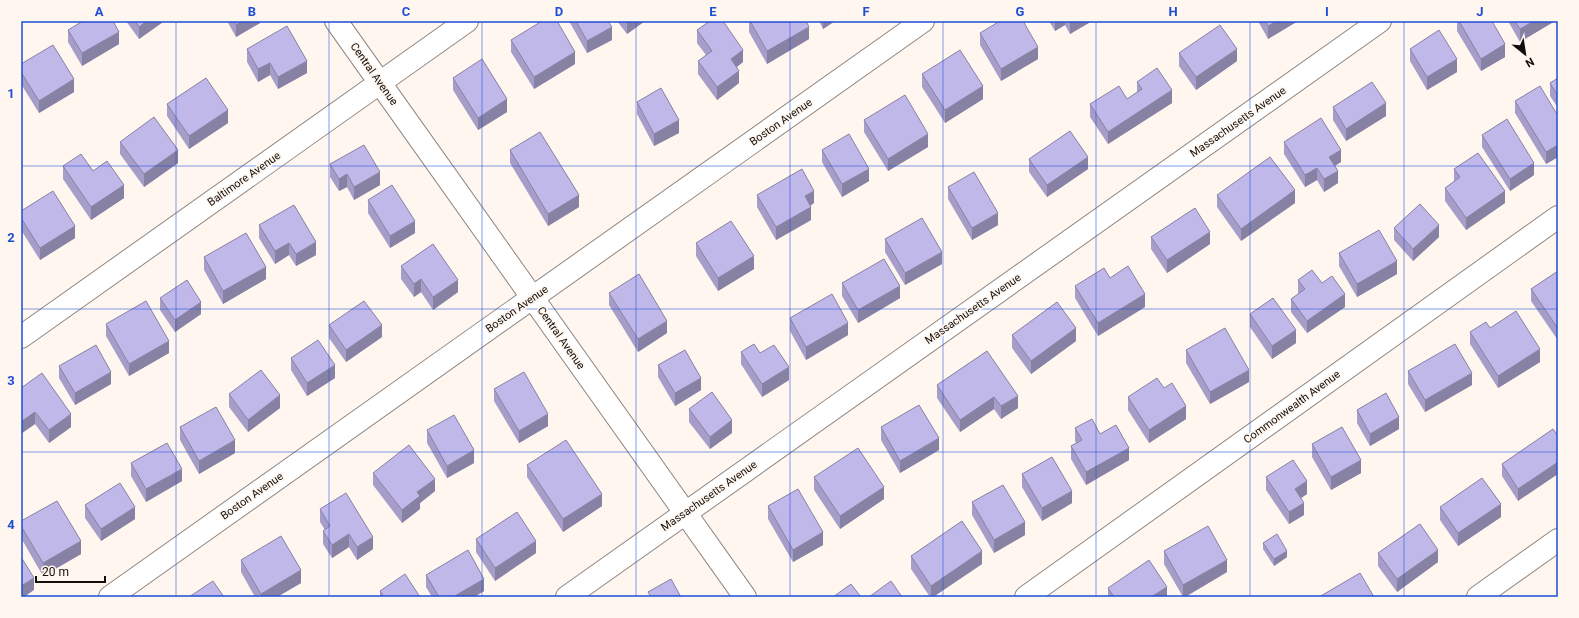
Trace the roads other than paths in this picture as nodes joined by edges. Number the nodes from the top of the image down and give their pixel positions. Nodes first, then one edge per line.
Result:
1 (336, 21) edge
2 (467, 21) edge
3 (923, 21) edge
4 (1380, 21) edge
5 (380, 83) junction
6 (1558, 217) edge
7 (532, 298) junction
8 (21, 337) edge
9 (685, 513) junction
10 (1558, 540) edge
11 (110, 597) edge
12 (566, 597) edge
13 (745, 597) edge
14 (1026, 597) edge
15 (1478, 597) edge

1 - 5 street, Central Avenue
2 - 5 street, Baltimore Avenue
3 - 7 street, Boston Avenue
4 - 9 street, Massachusetts Avenue
5 - 7 street, Central Avenue
5 - 8 street, Baltimore Avenue
6 - 14 street, Commonwealth Avenue
7 - 9 street, Central Avenue
7 - 11 street, Boston Avenue
9 - 12 street, Massachusetts Avenue
9 - 13 street, Central Avenue
10 - 15 street

